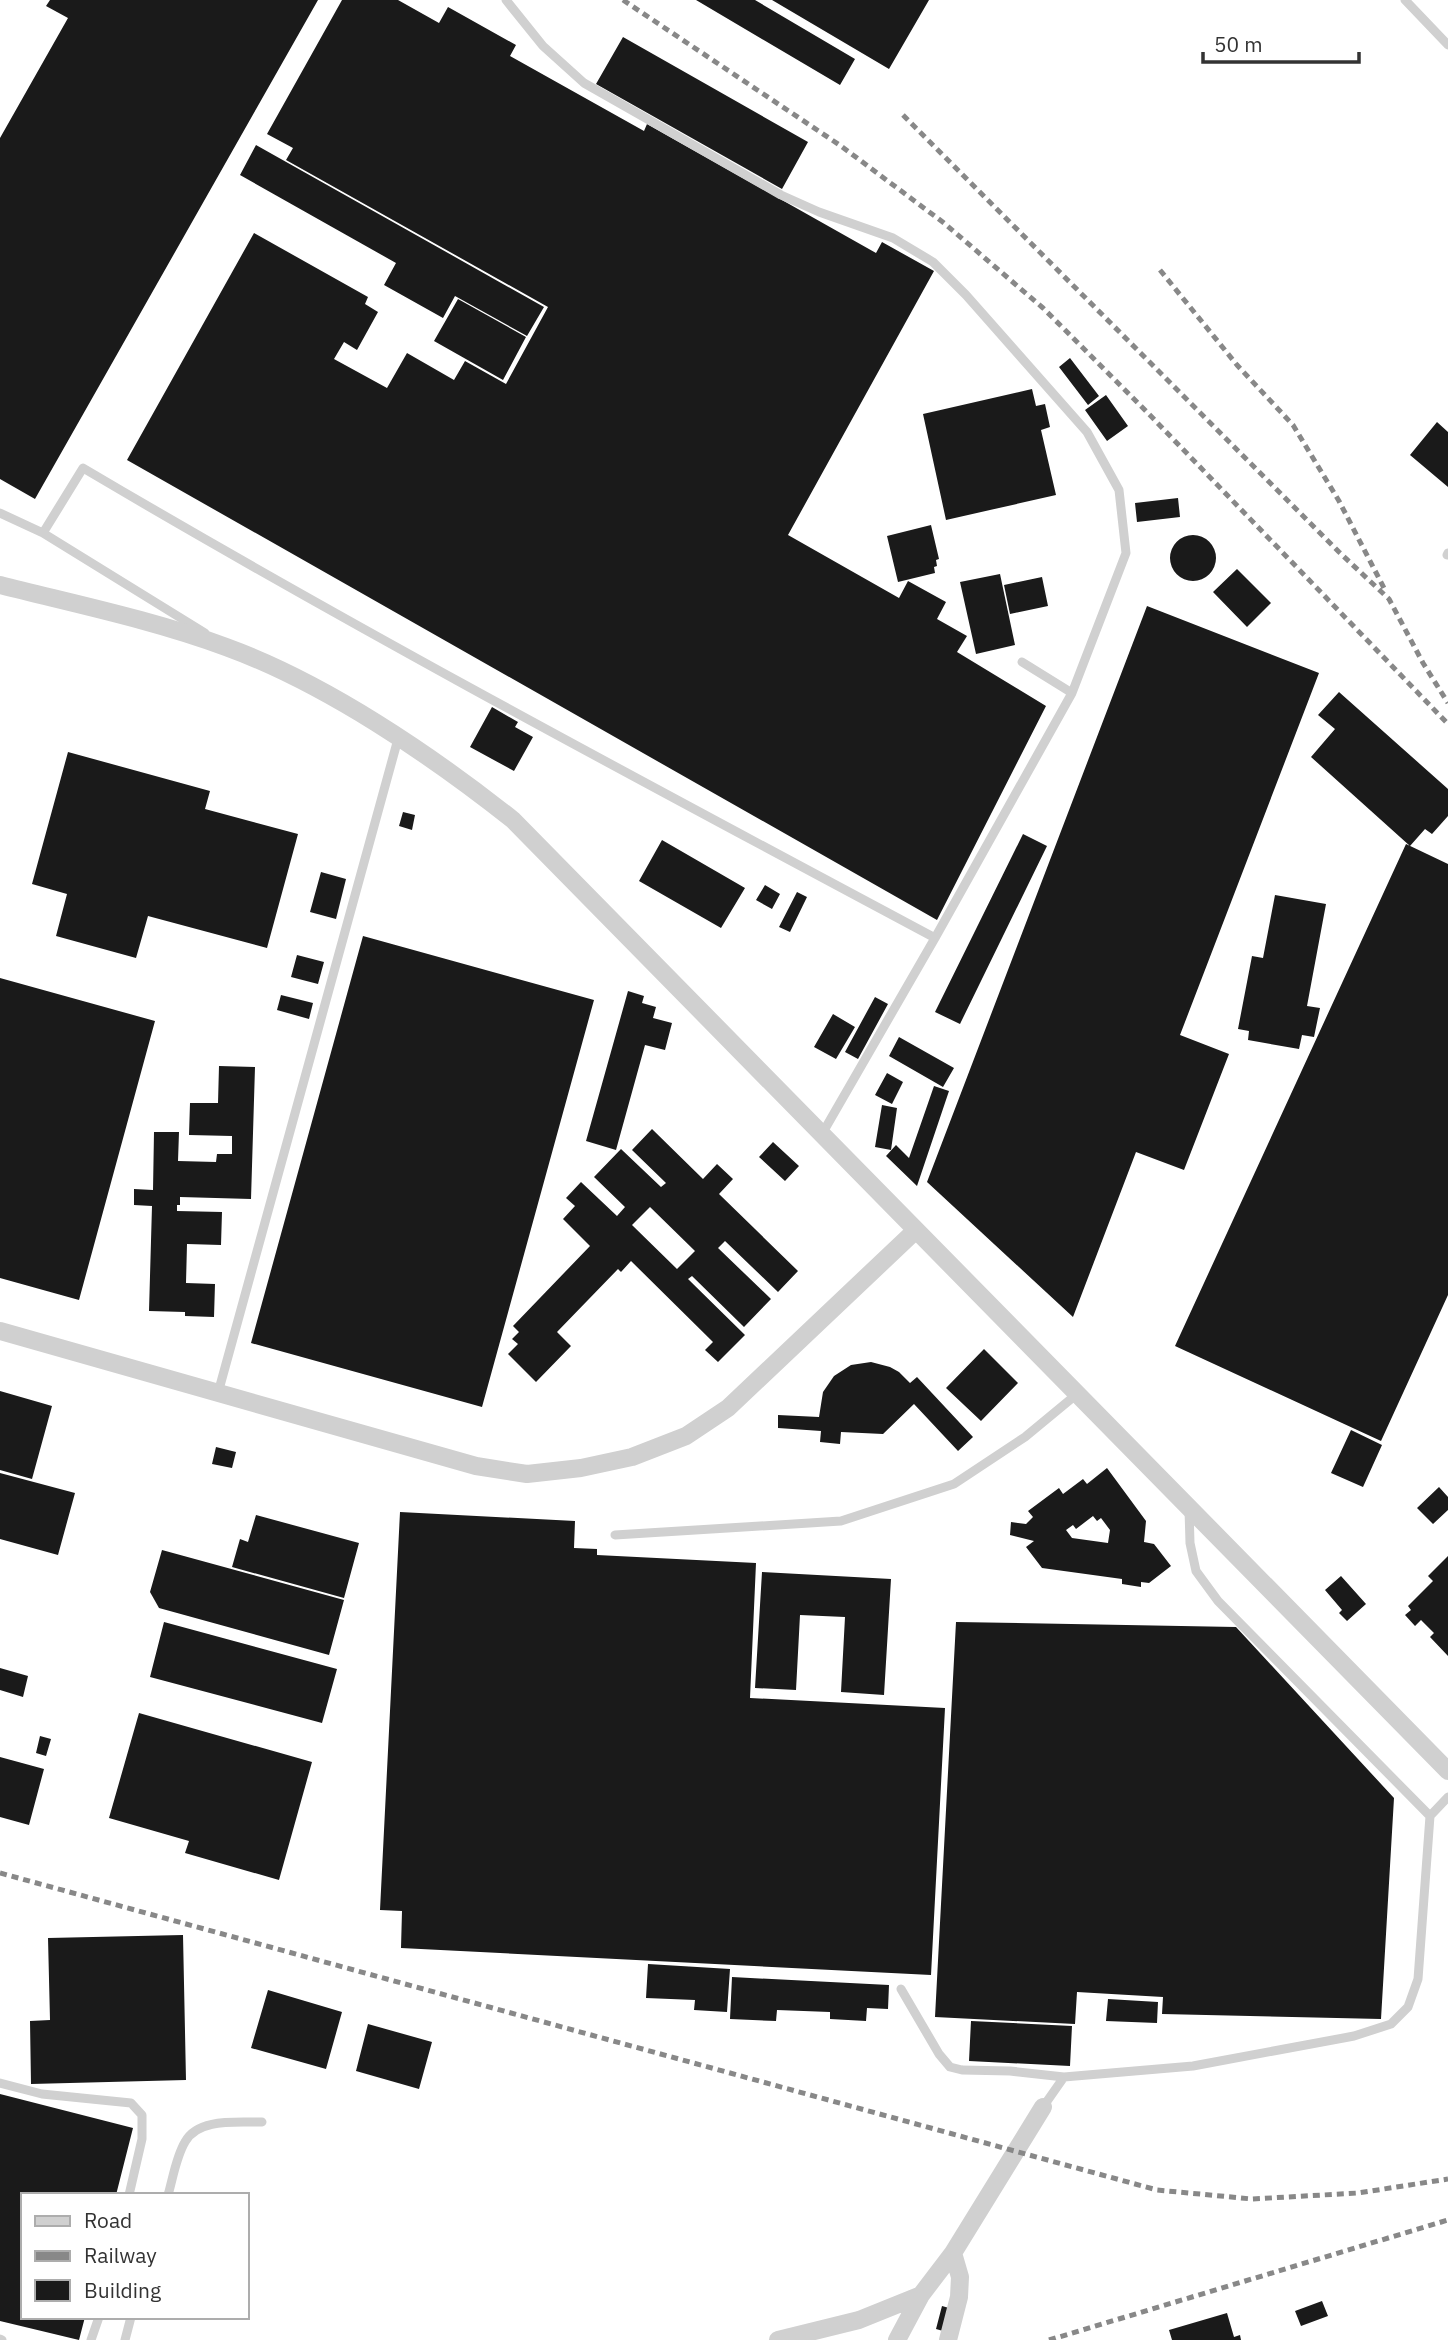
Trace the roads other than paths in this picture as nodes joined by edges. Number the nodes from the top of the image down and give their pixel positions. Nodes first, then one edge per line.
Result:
1 (506, 0) edge
2 (1405, 0) edge
3 (1448, 45) edge
4 (0, 513) edge
5 (43, 533) junction
6 (0, 585) edge
7 (227, 647) junction
8 (1022, 662) dead end
9 (1072, 693) junction
10 (398, 739) junction
11 (934, 938) junction
12 (822, 1134) junction
13 (916, 1230) junction
14 (0, 1331) edge
15 (218, 1393) junction
16 (1077, 1394) junction
17 (1189, 1508) junction
18 (615, 1535) dead end
19 (1448, 1772) edge
20 (1448, 1797) edge
21 (1430, 1816) junction
22 (901, 1989) dead end
23 (1064, 2077) junction
24 (0, 2083) edge
25 (1043, 2107) joint
26 (262, 2122) dead end
27 (129, 2193) edge
28 (169, 2193) edge
29 (953, 2253) junction
30 (921, 2295) junction
31 (98, 2319) edge
32 (130, 2319) edge
33 (91, 2340) edge
34 (125, 2340) edge
35 (778, 2340) edge
36 (897, 2340) edge
37 (948, 2340) edge

1 - 9 lane
2 - 3 lane
4 - 5 lane
5 - 7 lane
5 - 11 lane
6 - 7 street
7 - 10 street
8 - 9 lane
9 - 11 lane
10 - 12 street
10 - 15 lane
11 - 12 lane
12 - 13 street
13 - 15 street
13 - 16 street
14 - 15 street
16 - 17 street
16 - 18 lane
17 - 19 street
17 - 21 lane
20 - 21 lane
21 - 23 lane
22 - 23 lane
23 - 25 lane
24 - 27 lane
25 - 29 street
26 - 28 lane
29 - 30 street
29 - 37 street
30 - 35 street
30 - 36 street
31 - 33 lane
32 - 34 lane

